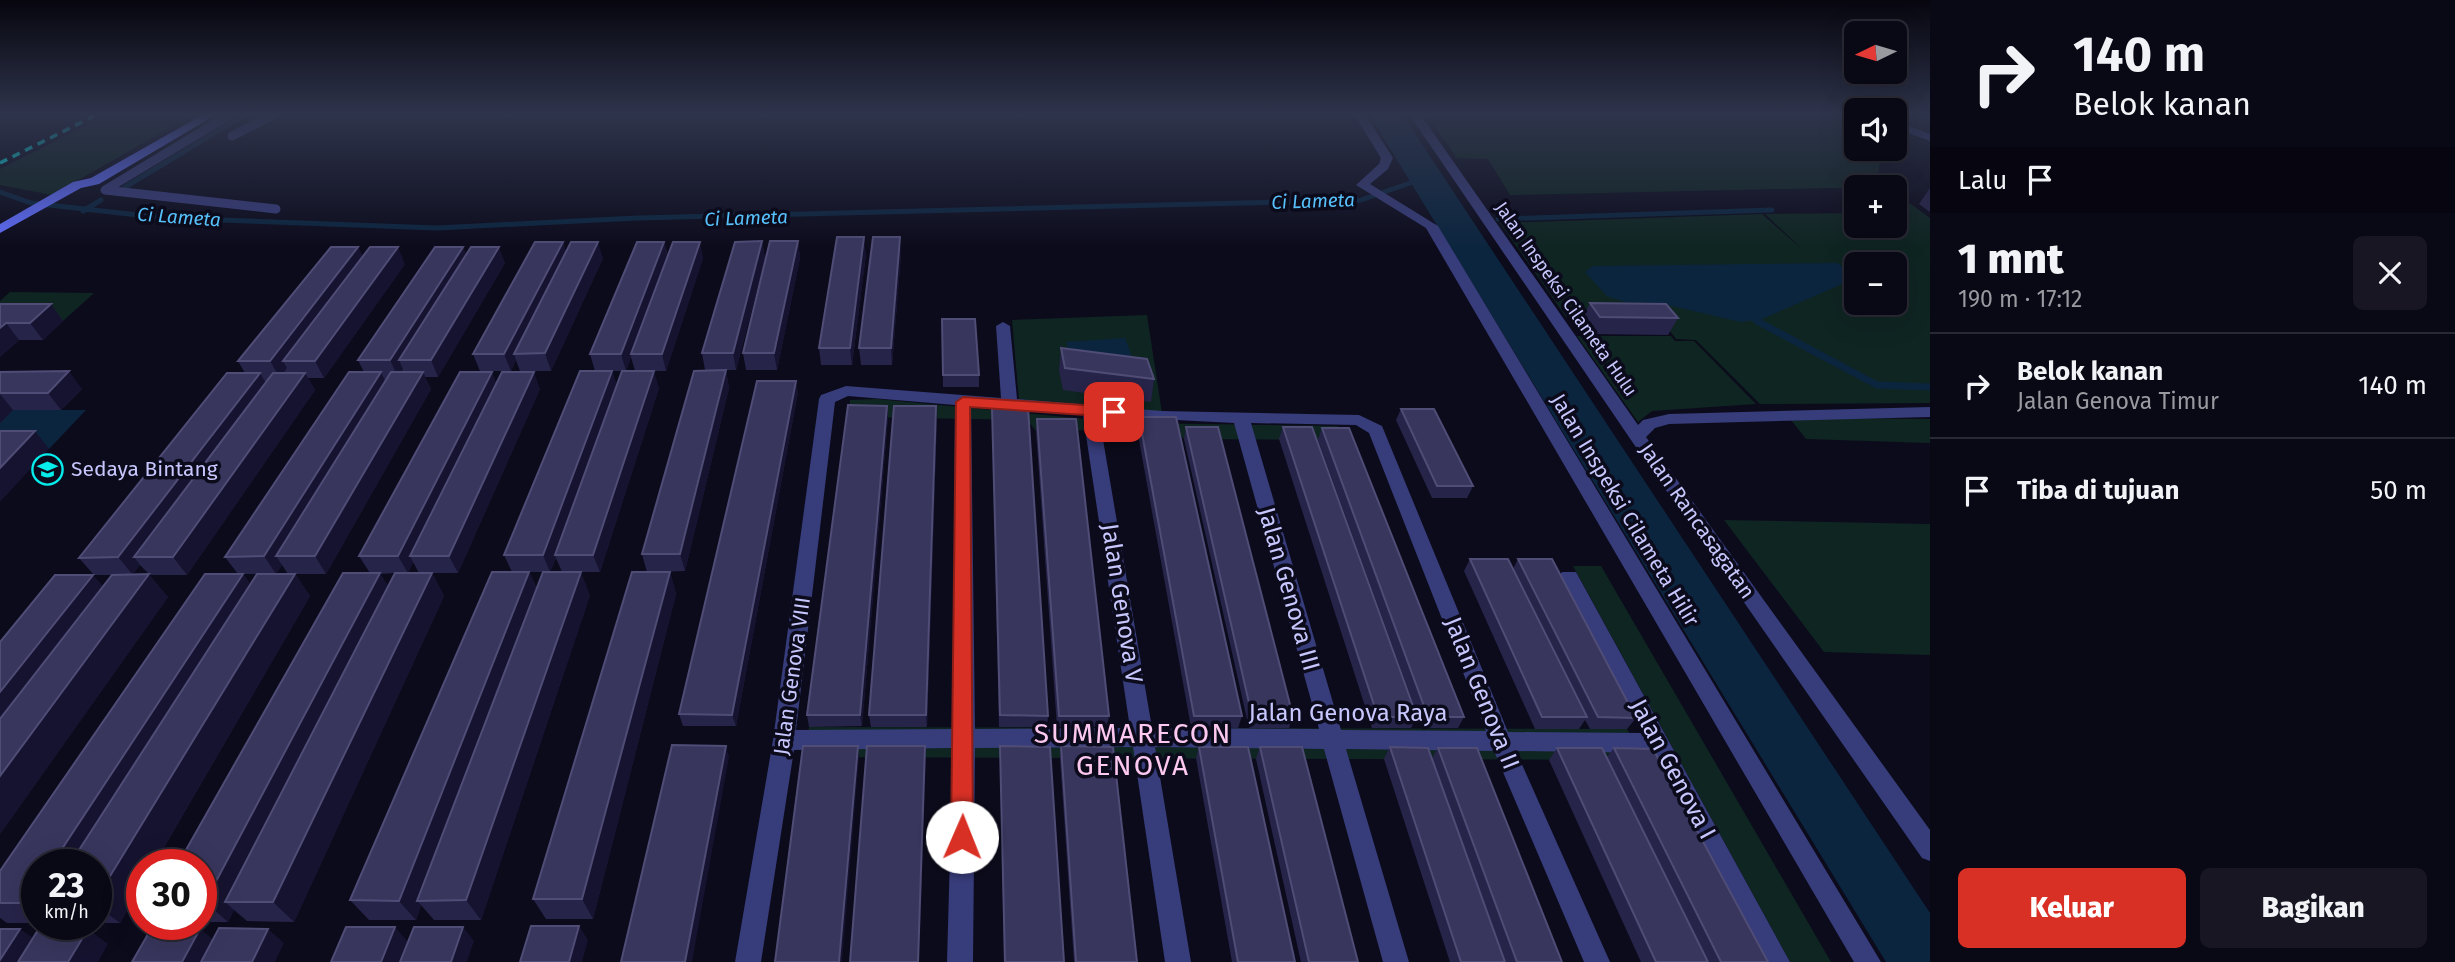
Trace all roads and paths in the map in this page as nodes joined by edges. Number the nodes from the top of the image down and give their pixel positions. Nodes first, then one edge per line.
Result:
1 (134, 159) edge
2 (154, 159) edge
3 (1387, 159) edge
4 (1446, 159) edge
5 (95, 181) junction
6 (276, 209) dead end
7 (0, 229) edge
8 (0, 239) edge
9 (1003, 326) dead end
10 (963, 402) junction
11 (1010, 406) junction
12 (1090, 410) junction
13 (1930, 412) edge
14 (1241, 418) junction
15 (1637, 436) junction
16 (1569, 577) dead end
17 (1144, 737) junction
18 (964, 738) junction
19 (1331, 739) junction
20 (784, 740) junction
21 (1500, 740) junction
22 (1659, 743) junction
23 (1930, 850) edge
24 (748, 962) edge
25 (960, 962) edge
26 (1178, 962) edge
27 (1396, 962) edge
28 (1597, 962) edge
29 (1777, 962) edge
30 (1868, 962) edge

1 - 5 street
2 - 6 lane
3 - 30 street, Jalan Inspeksi Cilameta Hilir
4 - 15 street, Jalan Inspeksi Cilameta Hulu
5 - 7 street
5 - 8 street
9 - 11 street
10 - 11 street
10 - 18 street
10 - 20 street, Jalan Genova VIII
11 - 12 street
12 - 14 street
12 - 17 street, Jalan Genova V
13 - 15 street, Jalan Rancasagatan
14 - 19 street, Jalan Genova III
14 - 21 street, Jalan Genova II
15 - 23 street, Jalan Rancasagatan
16 - 22 street, Jalan Genova I
17 - 18 street, Jalan Genova Raya
17 - 19 street, Jalan Genova Raya
17 - 26 street, Jalan Genova V
18 - 20 street, Jalan Genova Raya
18 - 25 street
19 - 21 street, Jalan Genova Raya
19 - 27 street, Jalan Genova III
20 - 24 street, Jalan Genova VIII
21 - 22 street, Jalan Genova Raya
21 - 28 street, Jalan Genova II
22 - 29 street, Jalan Genova I

